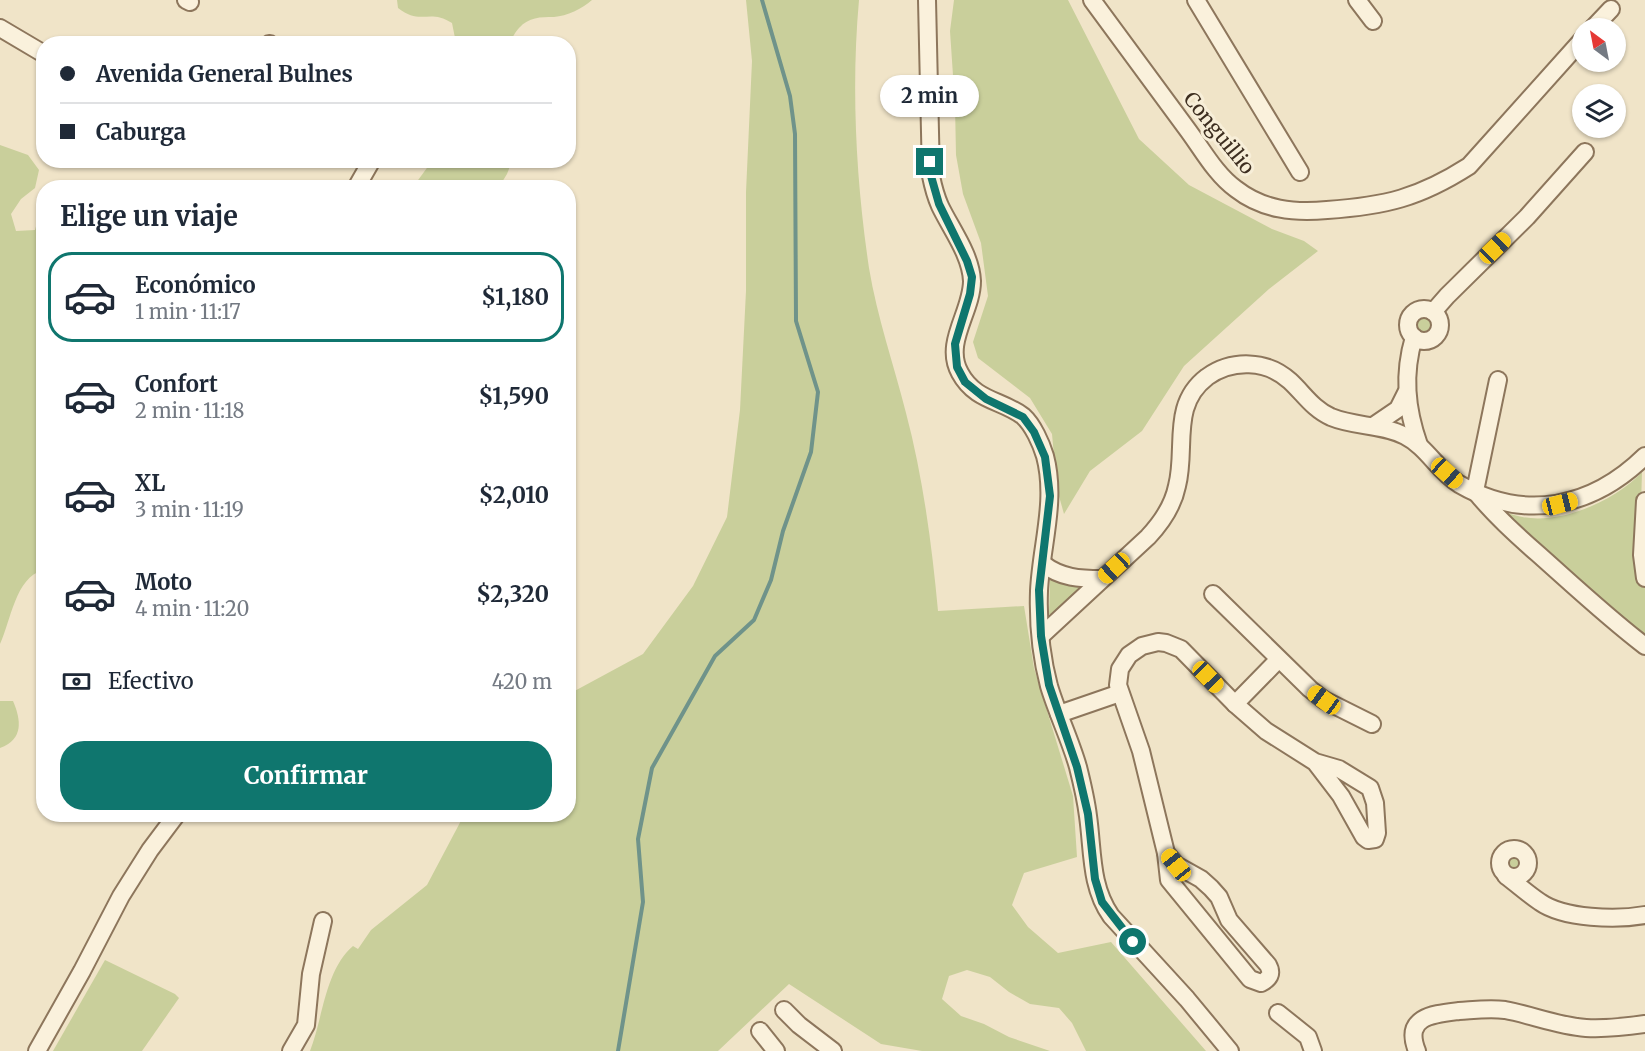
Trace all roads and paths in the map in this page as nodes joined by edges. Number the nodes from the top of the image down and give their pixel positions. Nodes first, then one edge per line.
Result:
1 (927, 0) edge
2 (1092, 0) edge
3 (1196, 0) edge
4 (1357, 0) edge
5 (1611, 9) dead end
6 (1602, 18) edge
7 (1372, 21) dead end
8 (0, 28) edge
9 (36, 49) edge
10 (1572, 51) edge
11 (1585, 152) dead end
12 (1300, 172) dead end
13 (1498, 380) dead end
14 (1406, 393) junction
15 (1373, 426) junction
16 (1419, 445) junction
17 (1645, 456) edge
18 (1475, 491) junction
19 (1645, 501) edge
20 (1043, 564) junction
21 (1645, 578) edge
22 (1102, 579) junction
23 (1213, 594) dead end
24 (1041, 636) junction
25 (1645, 646) edge
26 (1278, 660) junction
27 (1120, 693) junction
28 (1235, 704) junction
29 (1059, 714) junction
30 (1372, 724) dead end
31 (1315, 762) junction
32 (171, 822) edge
33 (1166, 853) junction
34 (1529, 862) junction
35 (1506, 876) junction
36 (1536, 898) junction
37 (1645, 915) edge
38 (323, 921) dead end
39 (784, 1010) dead end
40 (1278, 1013) dead end
41 (1645, 1024) edge
42 (760, 1031) dead end
43 (37, 1051) edge
44 (291, 1051) edge
45 (776, 1051) edge
46 (833, 1051) edge
47 (1230, 1051) edge
48 (1313, 1051) edge
49 (1417, 1051) edge

1 - 20 street
2 - 10 street, Conguillio
3 - 12 street
4 - 7 street
5 - 6 street
8 - 9 street
11 - 14 street
13 - 18 street
14 - 15 street
14 - 16 street
15 - 16 street
15 - 22 street
16 - 18 street
17 - 18 street
18 - 25 street
19 - 21 street
20 - 22 street
20 - 24 street
22 - 24 street
23 - 26 street
24 - 29 street
26 - 28 street
26 - 30 street
27 - 28 street
27 - 29 street
27 - 33 street
28 - 31 street
29 - 47 street
31 - 31 street
32 - 43 street
33 - 33 street
34 - 35 street
34 - 35 street
34 - 36 street
35 - 36 street
36 - 37 street
38 - 44 street
39 - 46 street
40 - 48 street
41 - 49 street
42 - 45 street

